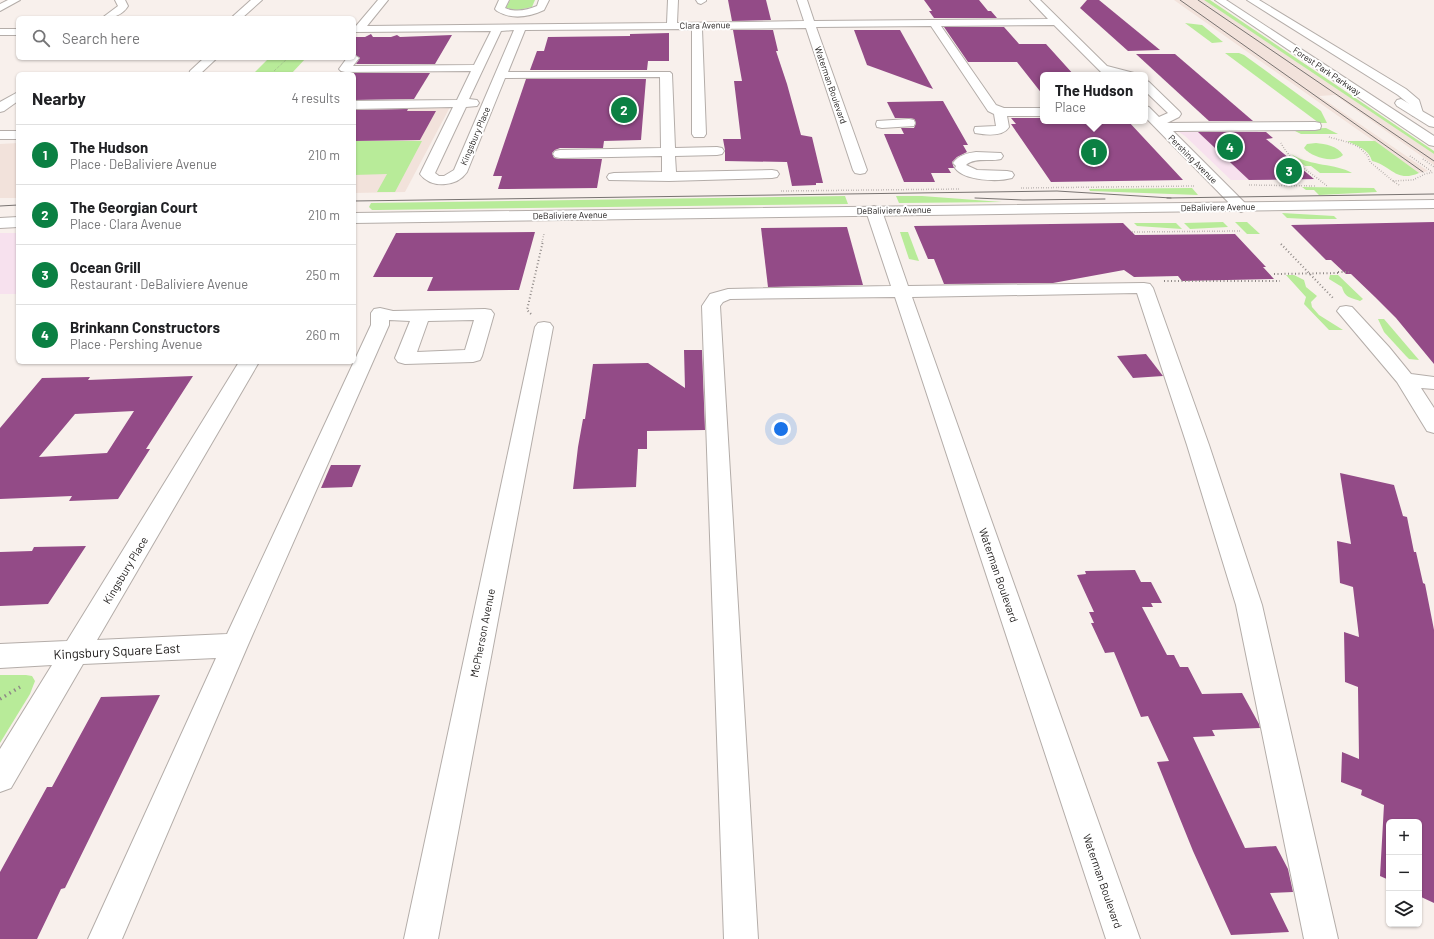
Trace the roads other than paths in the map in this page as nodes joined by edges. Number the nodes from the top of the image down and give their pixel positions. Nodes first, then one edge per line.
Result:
1 (15, 0) edge
2 (120, 0) edge
3 (257, 0) edge
4 (382, 0) edge
5 (504, 0) edge
6 (544, 0) edge
7 (673, 0) edge
8 (802, 0) edge
9 (1035, 0) edge
10 (1220, 0) edge
11 (1234, 0) edge
12 (1252, 0) edge
13 (0, 8) edge
14 (110, 16) edge
15 (238, 16) edge
16 (1057, 22) junction
17 (934, 23) junction
18 (810, 24) junction
19 (672, 25) junction
20 (697, 25) junction
21 (522, 27) junction
22 (497, 28) junction
23 (356, 29) edge
24 (0, 32) edge
25 (16, 32) edge
26 (210, 60) edge
27 (352, 60) edge
28 (478, 68) junction
29 (196, 72) edge
30 (1106, 72) edge
31 (502, 75) junction
32 (1148, 87) edge
33 (16, 97) edge
34 (490, 103) junction
35 (461, 104) junction
36 (356, 105) edge
37 (0, 108) edge
38 (1040, 112) edge
39 (1148, 113) edge
40 (1417, 113) junction
41 (1278, 114) dead end
42 (1001, 117) junction
43 (909, 123) dead end
44 (1434, 123) edge
45 (882, 124) dead end
46 (1160, 125) junction
47 (978, 126) dead end
48 (1293, 126) junction
49 (1319, 131) road end
50 (699, 134) dead end
51 (0, 135) edge
52 (16, 135) edge
53 (1434, 142) edge
54 (717, 151) dead end
55 (668, 152) junction
56 (560, 154) dead end
57 (996, 156) dead end
58 (860, 170) dead end
59 (772, 174) dead end
60 (1007, 174) dead end
61 (614, 177) dead end
62 (669, 177) junction
63 (1434, 204) edge
64 (1242, 207) junction
65 (874, 211) junction
66 (356, 218) edge
67 (16, 222) edge
68 (0, 223) edge
69 (902, 292) junction
70 (1346, 311) road end
71 (421, 316) dead end
72 (544, 326) road end
73 (248, 364) edge
74 (1405, 380) junction
75 (1434, 383) edge
76 (1434, 426) edge
77 (235, 645) junction
78 (75, 653) junction
79 (0, 656) edge
80 (0, 777) edge
81 (105, 939) edge
82 (421, 939) edge
83 (741, 939) edge
84 (1123, 939) edge
85 (1321, 939) edge

1 - 13 street
2 - 14 street
3 - 15 street
4 - 23 street
5 - 6 street
7 - 19 street
8 - 18 street, Waterman Boulevard
9 - 16 street
10 - 53 street, Forest Park Parkway
11 - 40 street, Forest Park Parkway
12 - 40 street
16 - 17 street, Clara Avenue
16 - 30 street
17 - 18 street, Clara Avenue
17 - 42 street
18 - 20 street, Clara Avenue
18 - 58 street, Waterman Boulevard
19 - 20 street, Clara Avenue
19 - 21 street, Clara Avenue
20 - 50 street
21 - 22 street, Clara Avenue
21 - 31 street, Kingsbury Place
22 - 23 street, Clara Avenue
22 - 28 street, Kingsbury Place
24 - 25 street
26 - 29 street
27 - 28 street
28 - 35 street, Kingsbury Place
31 - 34 street, Kingsbury Place
31 - 55 street
32 - 46 street
33 - 37 street
34 - 35 street
34 - 35 street, Kingsbury Place
35 - 36 street
38 - 42 street
39 - 46 street, Pershing Avenue
40 - 44 street, Forest Park Parkway
41 - 48 street
42 - 47 street
43 - 45 street
46 - 48 street
46 - 64 street, Pershing Avenue
48 - 49 street
51 - 52 street
54 - 55 street
55 - 56 street
55 - 62 street
57 - 60 street
59 - 62 street
61 - 62 street
63 - 64 street, DeBaliviere Avenue
64 - 65 street, DeBaliviere Avenue
65 - 66 street, DeBaliviere Avenue
65 - 69 street, Waterman Boulevard
67 - 68 street
69 - 83 street
69 - 84 street, Waterman Boulevard
69 - 85 street
70 - 74 street
71 - 77 street
72 - 82 street, McPherson Avenue
73 - 78 street, Kingsbury Place
74 - 75 street
74 - 76 street
77 - 78 street, Kingsbury Square East
77 - 81 street
78 - 79 street, Kingsbury Square East
78 - 80 street, Kingsbury Place

